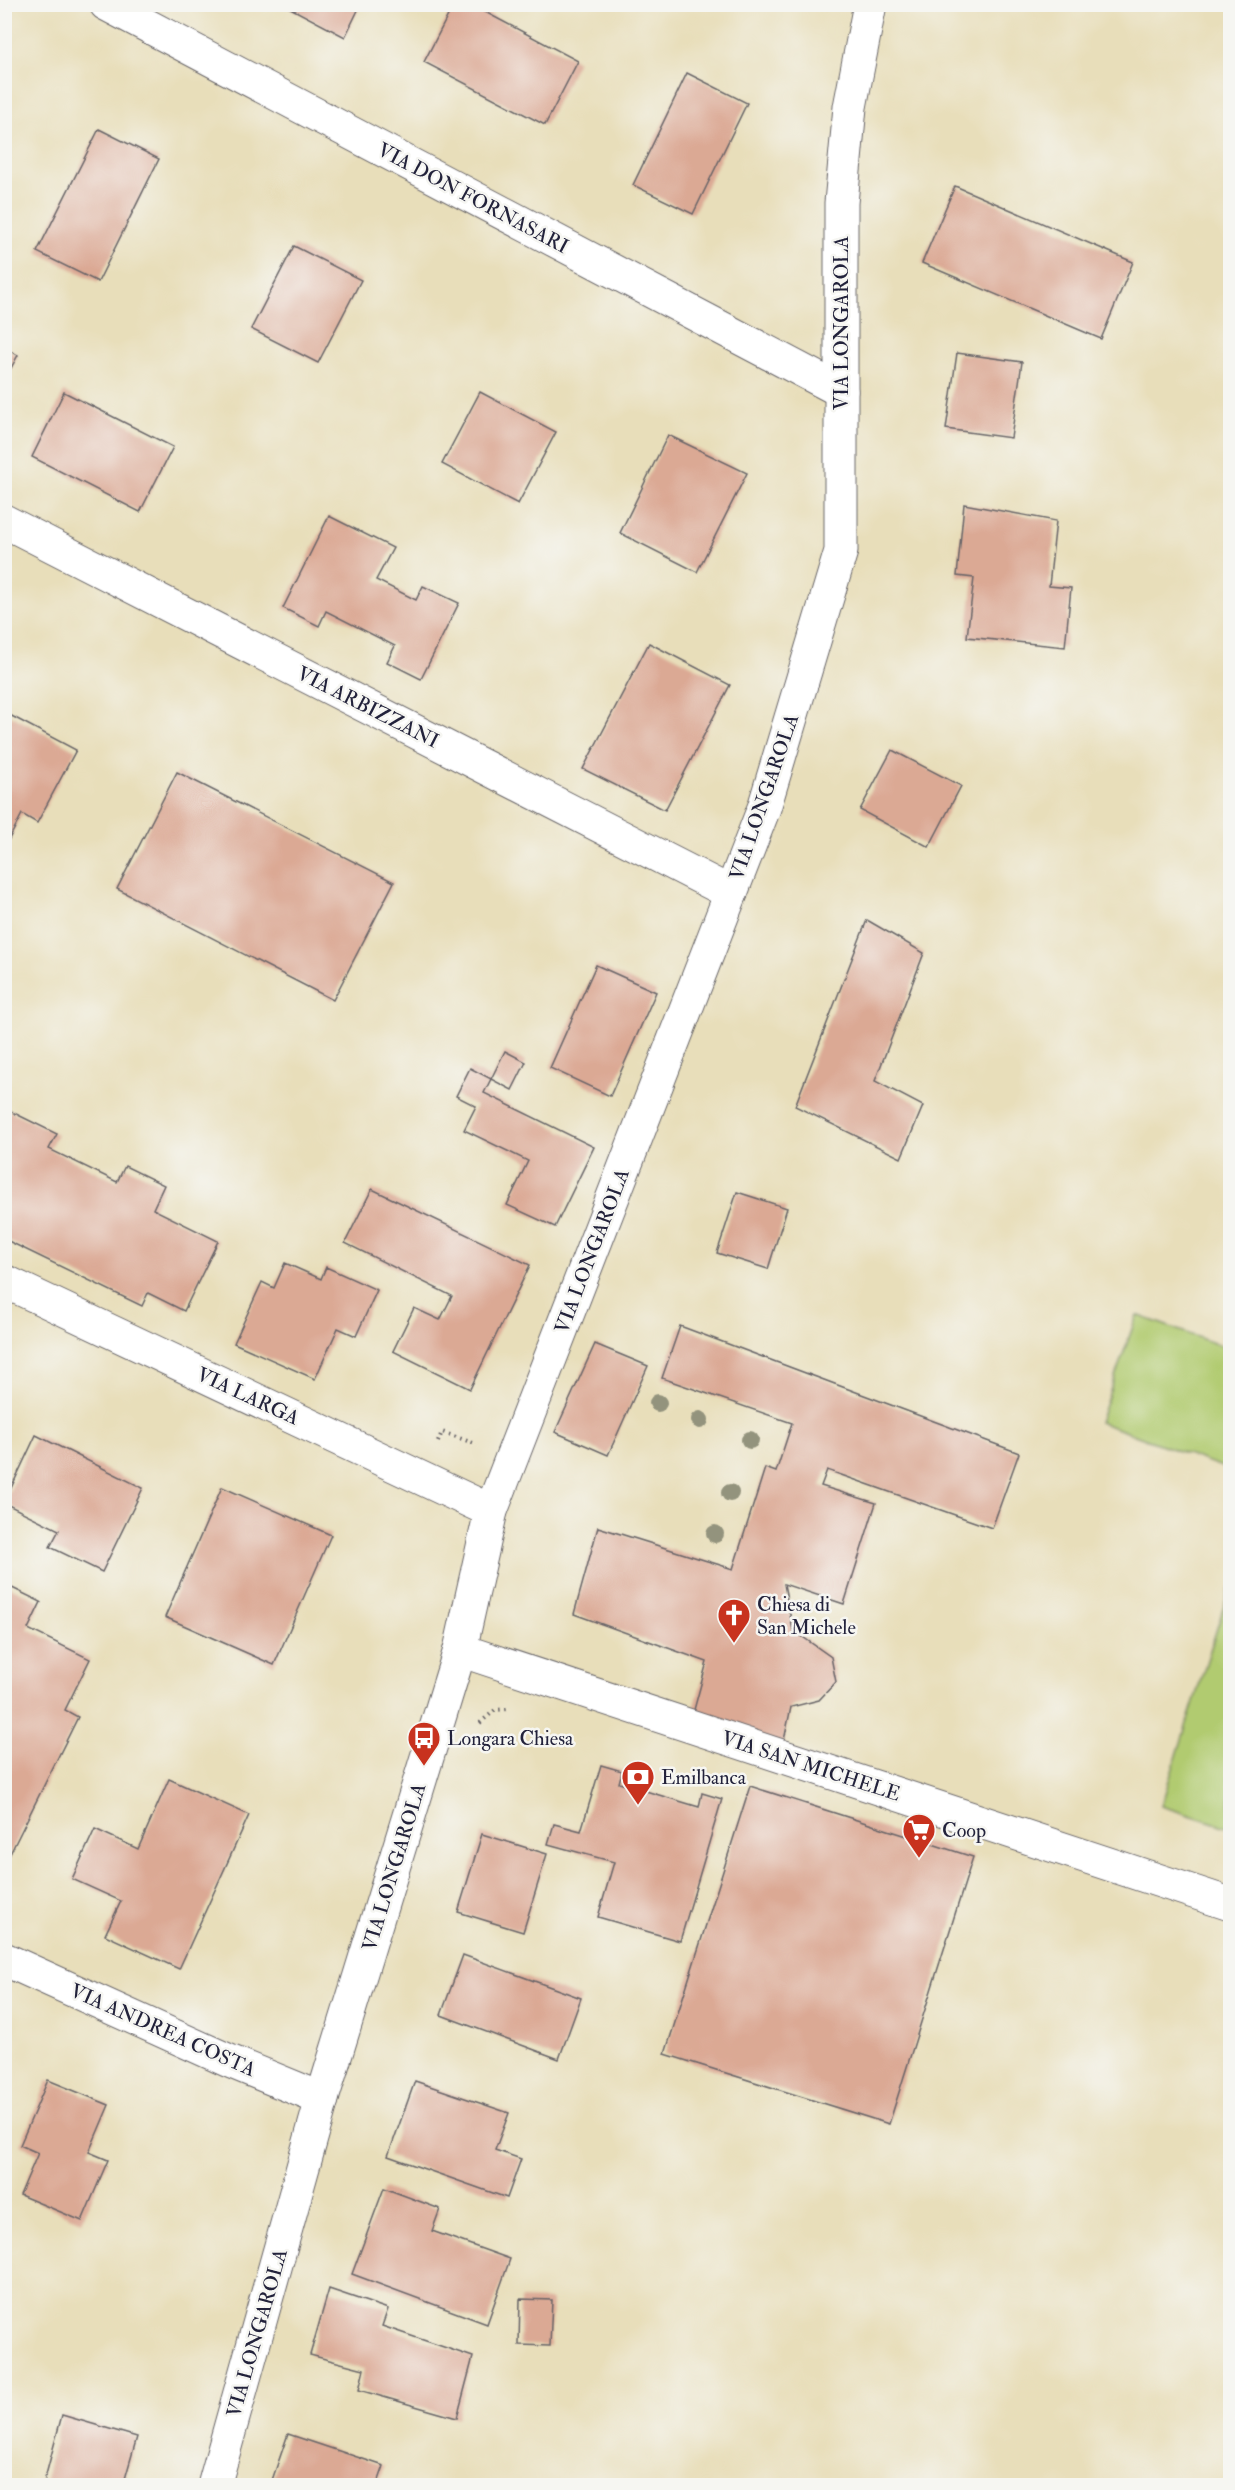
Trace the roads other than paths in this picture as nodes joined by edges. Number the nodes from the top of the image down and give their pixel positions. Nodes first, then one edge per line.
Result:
1 (106, 4) edge
2 (870, 4) edge
3 (841, 391) junction
4 (4, 521) edge
5 (731, 893) junction
6 (4, 1281) edge
7 (491, 1511) junction
8 (460, 1650) junction
9 (1230, 1904) edge
10 (4, 1959) edge
11 (322, 2099) junction
12 (214, 2486) edge

1 - 3 street, VIA DON FORNASARI
2 - 3 street, VIA LONGAROLA
3 - 5 street, VIA LONGAROLA
4 - 5 street, VIA ARBIZZANI
5 - 7 street, VIA LONGAROLA
6 - 7 street, VIA LARGA
7 - 8 street, VIA LONGAROLA
8 - 9 street, VIA SAN MICHELE
8 - 11 street, VIA LONGAROLA
10 - 11 street, VIA ANDREA COSTA
11 - 12 street, VIA LONGAROLA

